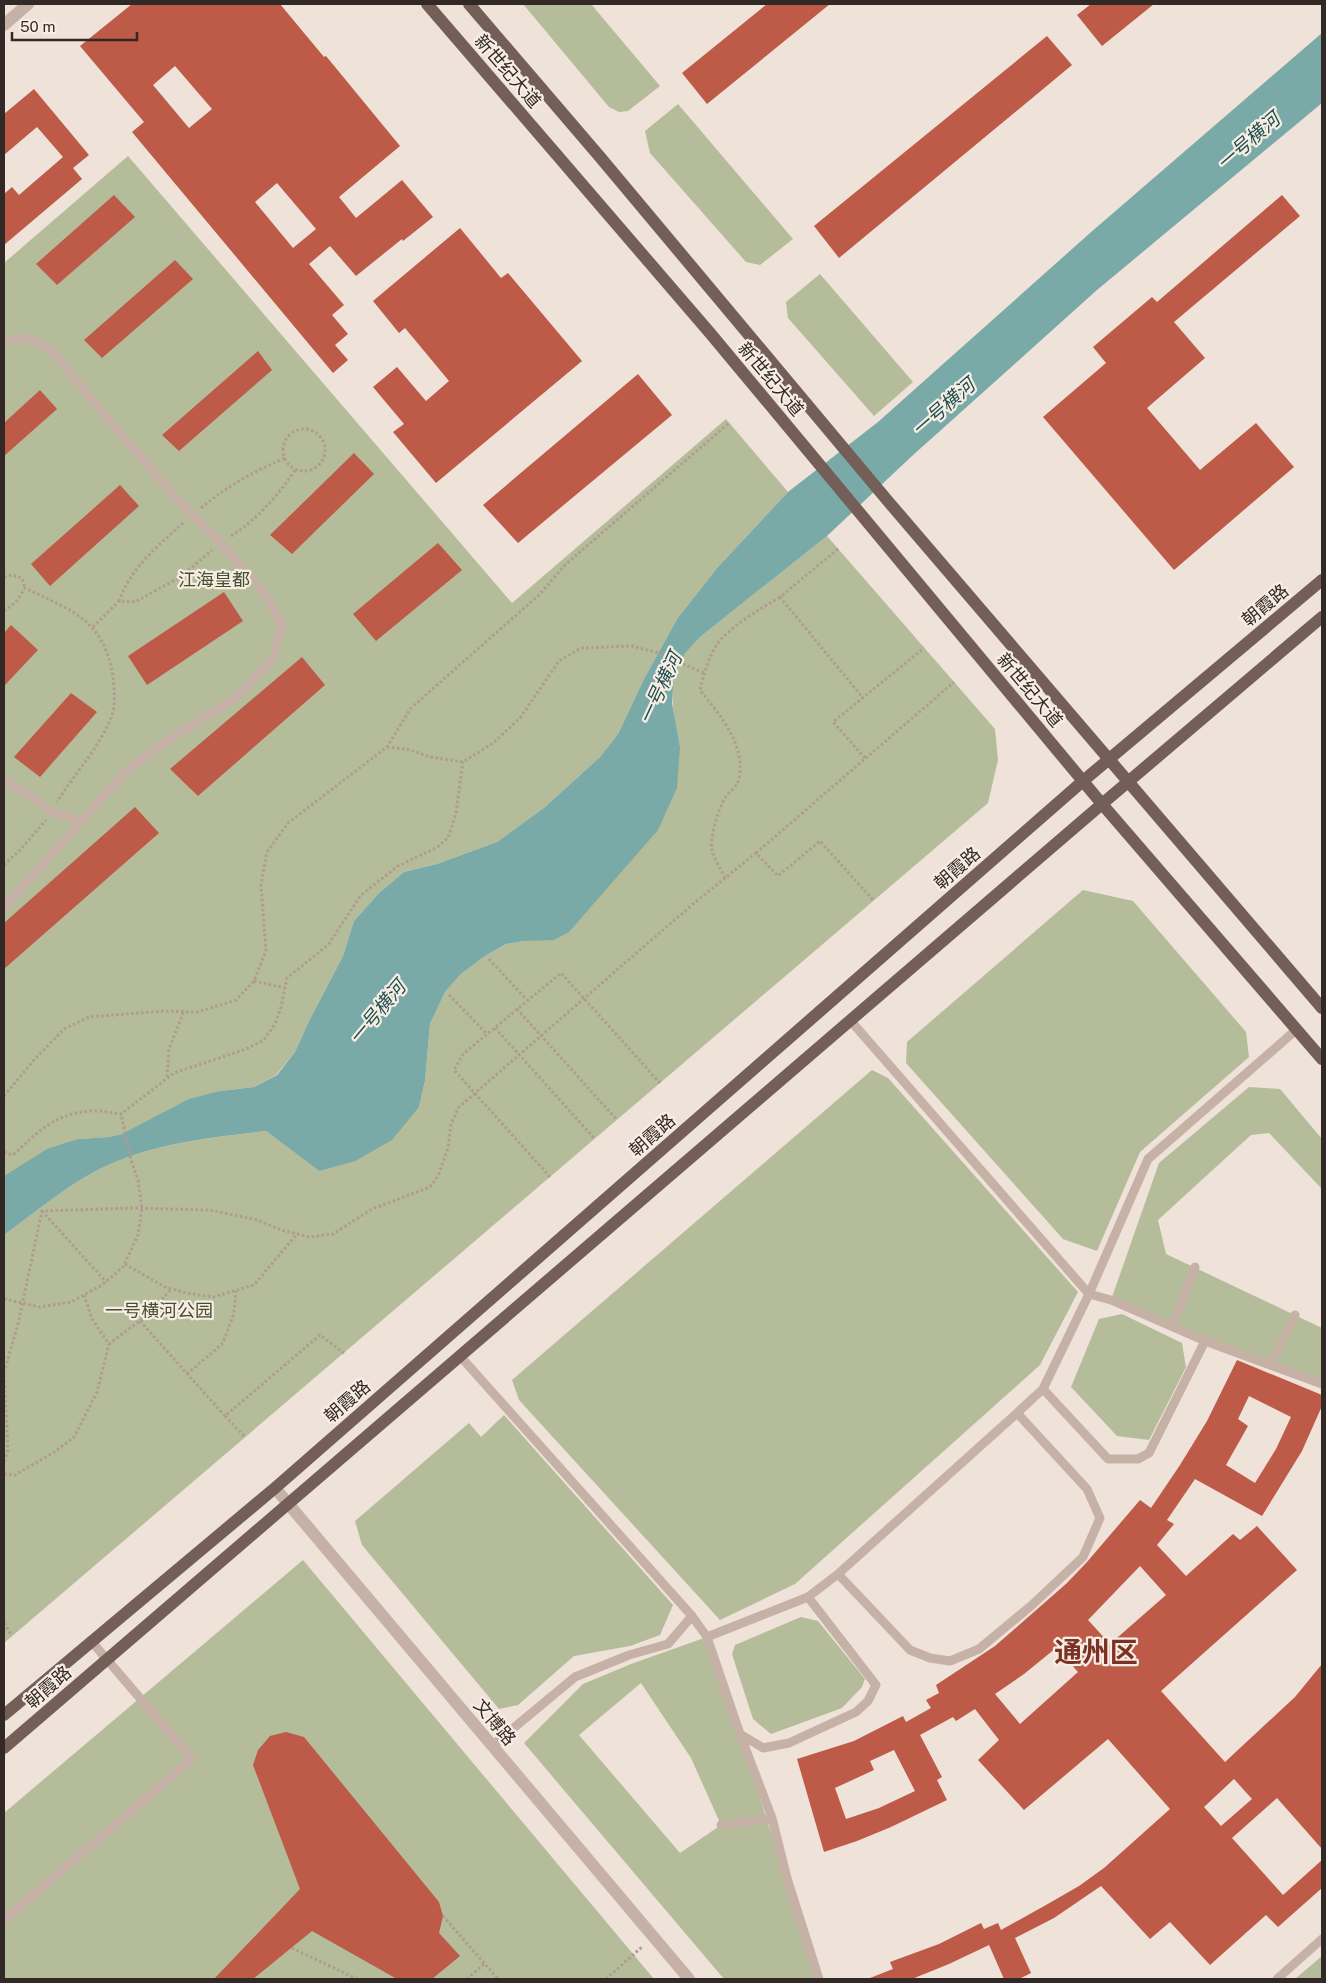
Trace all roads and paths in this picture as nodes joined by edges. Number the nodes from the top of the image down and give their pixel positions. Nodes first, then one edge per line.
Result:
1 (28, 4) edge
2 (427, 4) edge
3 (469, 4) edge
4 (4, 25) edge
5 (4, 341) edge
6 (729, 423) dead end
7 (284, 444) joint
8 (838, 549) dead end
9 (4, 577) edge
10 (1322, 580) edge
11 (25, 588) junction
12 (780, 597) junction
13 (120, 601) dead end
14 (4, 611) edge
15 (1322, 617) edge
16 (93, 627) junction
17 (924, 648) dead end
18 (704, 673) junction
19 (954, 682) dead end
20 (863, 698) junction
21 (386, 747) junction
22 (865, 758) junction
23 (1109, 760) junction
24 (463, 762) junction
25 (4, 779) edge
26 (1083, 781) junction
27 (1127, 782) junction
28 (1102, 804) junction
29 (51, 811) junction
30 (80, 822) junction
31 (756, 853) junction
32 (4, 865) edge
33 (725, 878) junction
34 (873, 900) dead end
35 (4, 908) edge
36 (489, 959) dead end
37 (254, 982) junction
38 (285, 988) junction
39 (449, 995) dead end
40 (586, 998) junction
41 (528, 1000) junction
42 (1322, 1008) edge
43 (517, 1009) junction
44 (184, 1011) junction
45 (850, 1020) junction
46 (494, 1028) junction
47 (1296, 1030) junction
48 (487, 1034) junction
49 (542, 1036) junction
50 (518, 1056) junction
51 (1322, 1059) edge
52 (167, 1078) junction
53 (660, 1083) dead end
54 (475, 1092) junction
55 (4, 1096) edge
56 (121, 1114) junction
57 (617, 1120) dead end
58 (595, 1139) dead end
59 (4, 1152) edge
60 (550, 1177) dead end
61 (142, 1208) junction
62 (42, 1211) junction
63 (297, 1234) junction
64 (124, 1264) junction
65 (1195, 1267) dead end
66 (106, 1282) junction
67 (171, 1289) junction
68 (236, 1291) junction
69 (1089, 1294) junction
70 (84, 1295) junction
71 (4, 1299) edge
72 (23, 1304) junction
73 (1295, 1315) dead end
74 (140, 1321) junction
75 (1172, 1326) junction
76 (1205, 1341) junction
77 (109, 1344) junction
78 (344, 1353) dead end
79 (460, 1356) junction
80 (1270, 1364) junction
81 (4, 1374) edge
82 (187, 1374) junction
83 (1322, 1384) edge
84 (1043, 1389) junction
85 (1017, 1413) junction
86 (225, 1416) junction
87 (245, 1437) dead end
88 (4, 1464) edge
89 (4, 1474) edge
90 (275, 1488) junction
91 (288, 1504) junction
92 (838, 1574) junction
93 (808, 1597) junction
94 (692, 1616) junction
95 (4, 1623) edge
96 (12, 1636) dead end
97 (708, 1637) junction
98 (92, 1642) junction
99 (4, 1715) edge
100 (740, 1734) junction
101 (492, 1746) junction
102 (4, 1748) edge
103 (772, 1818) junction
104 (722, 1825) dead end
105 (443, 1916) dead end
106 (4, 1920) edge
107 (653, 1937) junction
108 (1322, 1939) edge
109 (292, 1948) dead end
110 (484, 1964) junction
111 (356, 1979) edge
112 (467, 1979) edge
113 (498, 1979) edge
114 (606, 1979) edge
115 (689, 1979) edge
116 (819, 1979) edge
117 (1277, 1979) edge

1 - 4 street
2 - 26 main road, 新世纪大道
3 - 23 main road, 新世纪大道
5 - 30 lane
6 - 21 path
7 - 7 path
8 - 12 path
9 - 11 path
10 - 23 main road, 朝霞路
11 - 14 path
11 - 16 path
12 - 18 path
12 - 20 path
13 - 16 path
15 - 27 main road, 朝霞路
16 - 29 path
17 - 20 path
18 - 24 path
18 - 33 path
19 - 22 path
20 - 22 path
21 - 24 path
21 - 37 path
22 - 31 path
23 - 26 main road, 朝霞路
23 - 27 main road, 新世纪大道
24 - 38 path
25 - 29 lane
26 - 28 main road, 新世纪大道
26 - 90 main road, 朝霞路
27 - 28 main road, 朝霞路
27 - 42 main road
28 - 45 main road, 朝霞路
28 - 47 main road
29 - 30 lane
29 - 32 path
30 - 35 lane
31 - 33 path
31 - 34 path
33 - 40 path
36 - 41 path
37 - 38 path
37 - 44 path
38 - 52 path
39 - 48 path
40 - 41 path
40 - 49 path
40 - 53 path
41 - 43 path
43 - 46 path
43 - 49 path
44 - 52 path
44 - 55 path
45 - 69 lane
45 - 79 main road, 朝霞路
46 - 48 path
46 - 50 path
47 - 51 main road
47 - 69 lane
48 - 54 path
49 - 50 path
49 - 57 path
50 - 54 path
50 - 58 path
52 - 56 path
54 - 60 path
54 - 63 path
56 - 59 path
56 - 61 path
61 - 62 path
61 - 63 path
61 - 64 path
62 - 66 path
62 - 72 path
63 - 68 path
64 - 66 path
64 - 67 path
65 - 75 lane
66 - 70 path
67 - 68 path
67 - 74 path
68 - 82 path
69 - 75 lane
69 - 84 lane
70 - 72 path
70 - 77 path
71 - 72 path
72 - 81 path
73 - 80 lane
74 - 77 path
74 - 82 path
75 - 76 lane
76 - 80 lane
76 - 84 lane
77 - 89 path
78 - 86 path
79 - 91 main road, 朝霞路
79 - 94 lane
80 - 83 lane
81 - 88 path
82 - 86 path
84 - 85 lane
85 - 92 lane
85 - 92 lane
86 - 87 path
90 - 91 street, 文博路
90 - 98 main road, 朝霞路
91 - 101 street, 文博路
91 - 102 main road, 朝霞路
92 - 93 lane
93 - 97 lane
93 - 100 lane
94 - 97 lane
94 - 101 lane
95 - 96 path
97 - 100 lane
98 - 99 main road, 朝霞路
98 - 106 lane
100 - 103 lane
101 - 107 street, 文博路
103 - 104 lane
103 - 116 lane
105 - 110 path
107 - 114 path
107 - 115 street, 文博路
108 - 117 lane
109 - 111 path
110 - 112 path
110 - 113 path

